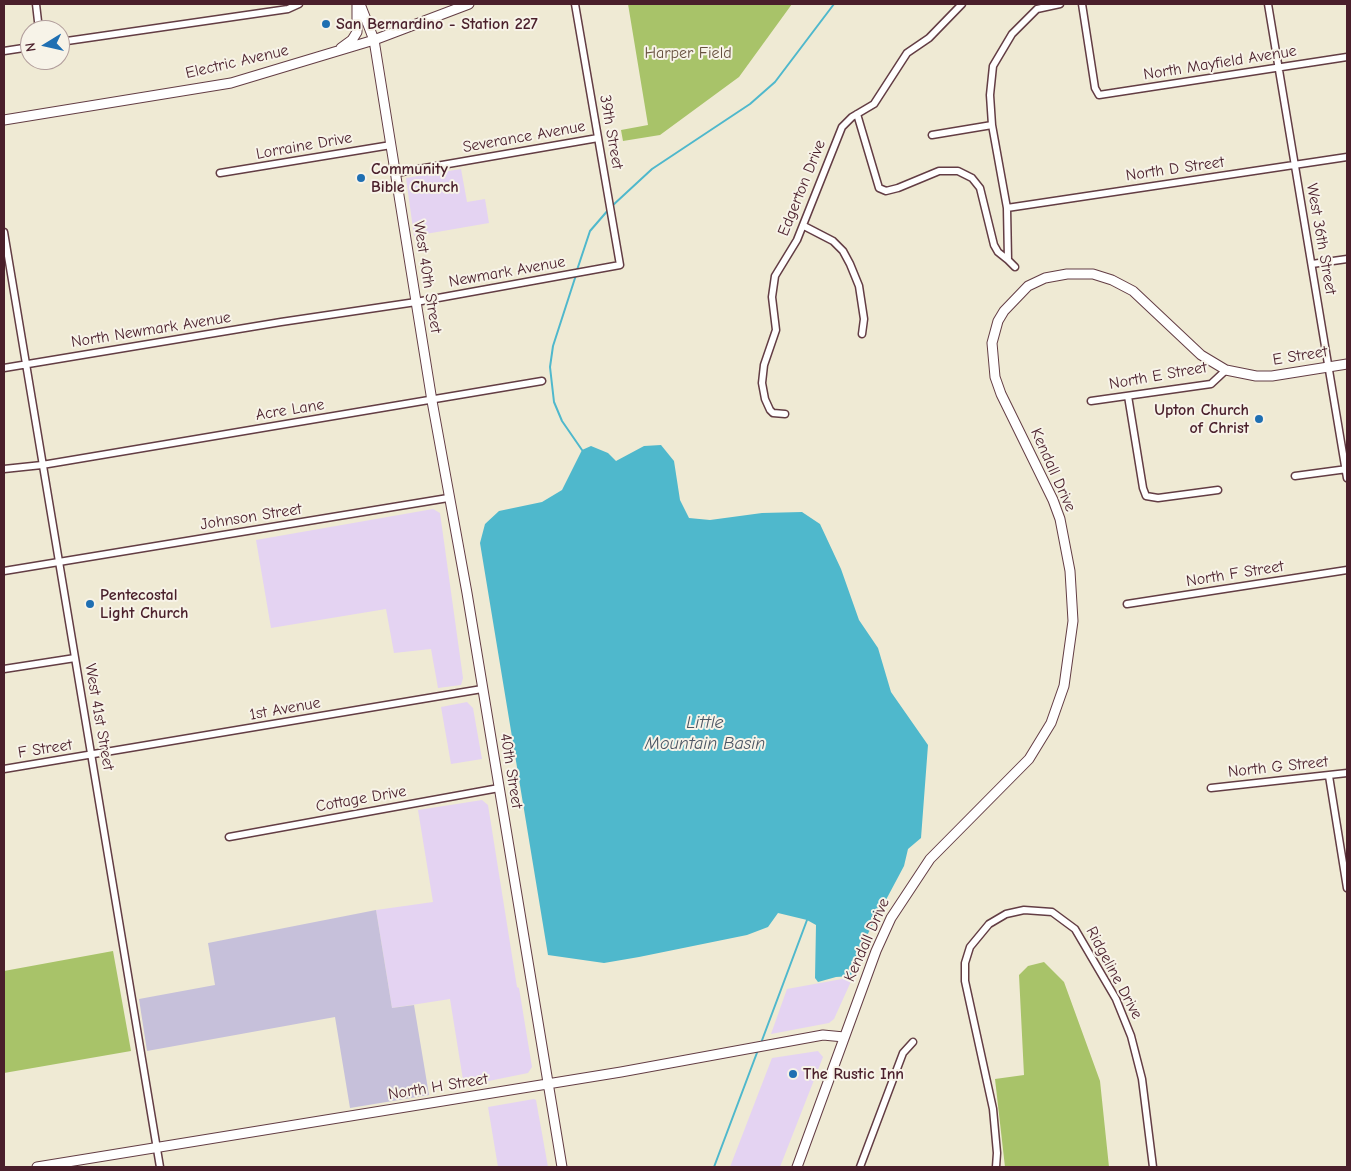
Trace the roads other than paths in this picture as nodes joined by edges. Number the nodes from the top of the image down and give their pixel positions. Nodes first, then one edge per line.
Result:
1 (36, 4) edge
2 (299, 4) edge
3 (358, 4) edge
4 (469, 4) edge
5 (575, 4) edge
6 (962, 4) edge
7 (1060, 4) edge
8 (1082, 4) edge
9 (1268, 4) edge
10 (38, 20) edge
11 (374, 40) junction
12 (70, 41) edge
13 (20, 49) edge
14 (4, 51) edge
15 (335, 53) junction
16 (1347, 57) edge
17 (1279, 68) junction
18 (857, 114) junction
19 (4, 120) edge
20 (992, 125) junction
21 (932, 135) dead end
22 (598, 138) junction
23 (391, 145) junction
24 (1347, 157) edge
25 (1295, 166) junction
26 (396, 173) junction
27 (220, 174) dead end
28 (1007, 208) junction
29 (804, 226) junction
30 (4, 232) edge
31 (5, 245) edge
32 (1347, 259) edge
33 (1008, 260) junction
34 (1312, 264) junction
35 (620, 265) joint
36 (1014, 267) dead end
37 (416, 302) junction
38 (281, 322) joint
39 (862, 334) dead end
40 (26, 364) junction
41 (1347, 364) edge
42 (1329, 366) junction
43 (4, 368) edge
44 (1226, 370) junction
45 (1256, 376) joint
46 (428, 379) joint
47 (542, 381) dead end
48 (1128, 396) junction
49 (432, 401) junction
50 (1091, 401) dead end
51 (785, 414) dead end
52 (42, 465) junction
53 (4, 469) edge
54 (1346, 469) edge
55 (1295, 476) dead end
56 (1347, 478) edge
57 (1218, 490) dead end
58 (448, 498) junction
59 (58, 563) junction
60 (1347, 570) edge
61 (4, 571) edge
62 (1127, 604) dead end
63 (75, 658) junction
64 (4, 670) edge
65 (482, 689) junction
66 (91, 755) junction
67 (4, 769) edge
68 (1347, 773) edge
69 (1329, 776) junction
70 (499, 788) junction
71 (1211, 788) dead end
72 (229, 836) dead end
73 (1347, 888) edge
74 (844, 1036) junction
75 (913, 1042) dead end
76 (548, 1084) junction
77 (157, 1148) junction
78 (37, 1167) edge
79 (160, 1167) edge
80 (562, 1167) edge
81 (797, 1167) edge
82 (860, 1167) edge
83 (996, 1167) edge
84 (1153, 1167) edge

1 - 10 street
2 - 12 street
3 - 11 main road, West 40th Street
3 - 15 main road
4 - 11 main road, Electric Avenue
5 - 22 street, 39th Street
6 - 18 street, Edgerton Drive
7 - 20 street
8 - 17 street, North Mayfield Avenue
9 - 17 street, West 36th Street
11 - 15 main road, Electric Avenue
11 - 23 main road, West 40th Street
13 - 14 street
15 - 19 main road, Electric Avenue
16 - 17 street, North Mayfield Avenue
17 - 25 street, West 36th Street
18 - 29 street, Edgerton Drive
18 - 33 street
20 - 21 street
20 - 28 street
22 - 26 street, Severance Avenue
22 - 35 street, 39th Street
23 - 26 main road, West 40th Street
23 - 27 street, Lorraine Drive
24 - 25 street, North D Street
25 - 28 street, North D Street
25 - 34 street, West 36th Street
26 - 37 main road, West 40th Street
28 - 33 street
29 - 39 street
29 - 51 street, Edgerton Drive
30 - 31 street, West 41st Street
31 - 40 street, West 41st Street
32 - 34 street
33 - 36 street
34 - 42 street, West 36th Street
35 - 37 street, Newmark Avenue
37 - 38 street, Newmark Avenue
37 - 46 main road, West 40th Street
38 - 40 street, North Newmark Avenue
40 - 43 street
40 - 52 street, West 41st Street
41 - 42 main road, E Street
42 - 45 main road, E Street
42 - 54 street, West 36th Street
44 - 45 main road, Kendall Drive
44 - 48 street, North E Street
44 - 74 main road, Kendall Drive
46 - 49 main road, 40th Street
47 - 49 street, Acre Lane
48 - 50 street, North E Street
48 - 57 street
49 - 52 street, Acre Lane
49 - 58 main road, 40th Street
52 - 53 street, Acre Lane
52 - 59 street, West 41st Street
54 - 55 street
54 - 56 street, West 36th Street
58 - 59 street, Johnson Street
58 - 65 main road, 40th Street
59 - 61 street
59 - 63 street, West 41st Street
60 - 62 street, North F Street
63 - 64 street
63 - 66 street, West 41st Street
65 - 66 street, 1st Avenue
65 - 70 main road, 40th Street
66 - 67 street, F Street
66 - 77 street, West 41st Street
68 - 69 street, North G Street
69 - 71 street, North G Street
69 - 73 street
70 - 72 street, Cottage Drive
70 - 76 main road, 40th Street
74 - 76 main road, North H Street
74 - 81 main road, Kendall Drive
75 - 82 street
76 - 77 main road, North H Street
76 - 80 main road, 40th Street
77 - 78 main road, North H Street
77 - 79 street, West 41st Street
83 - 84 street, Ridgeline Drive

